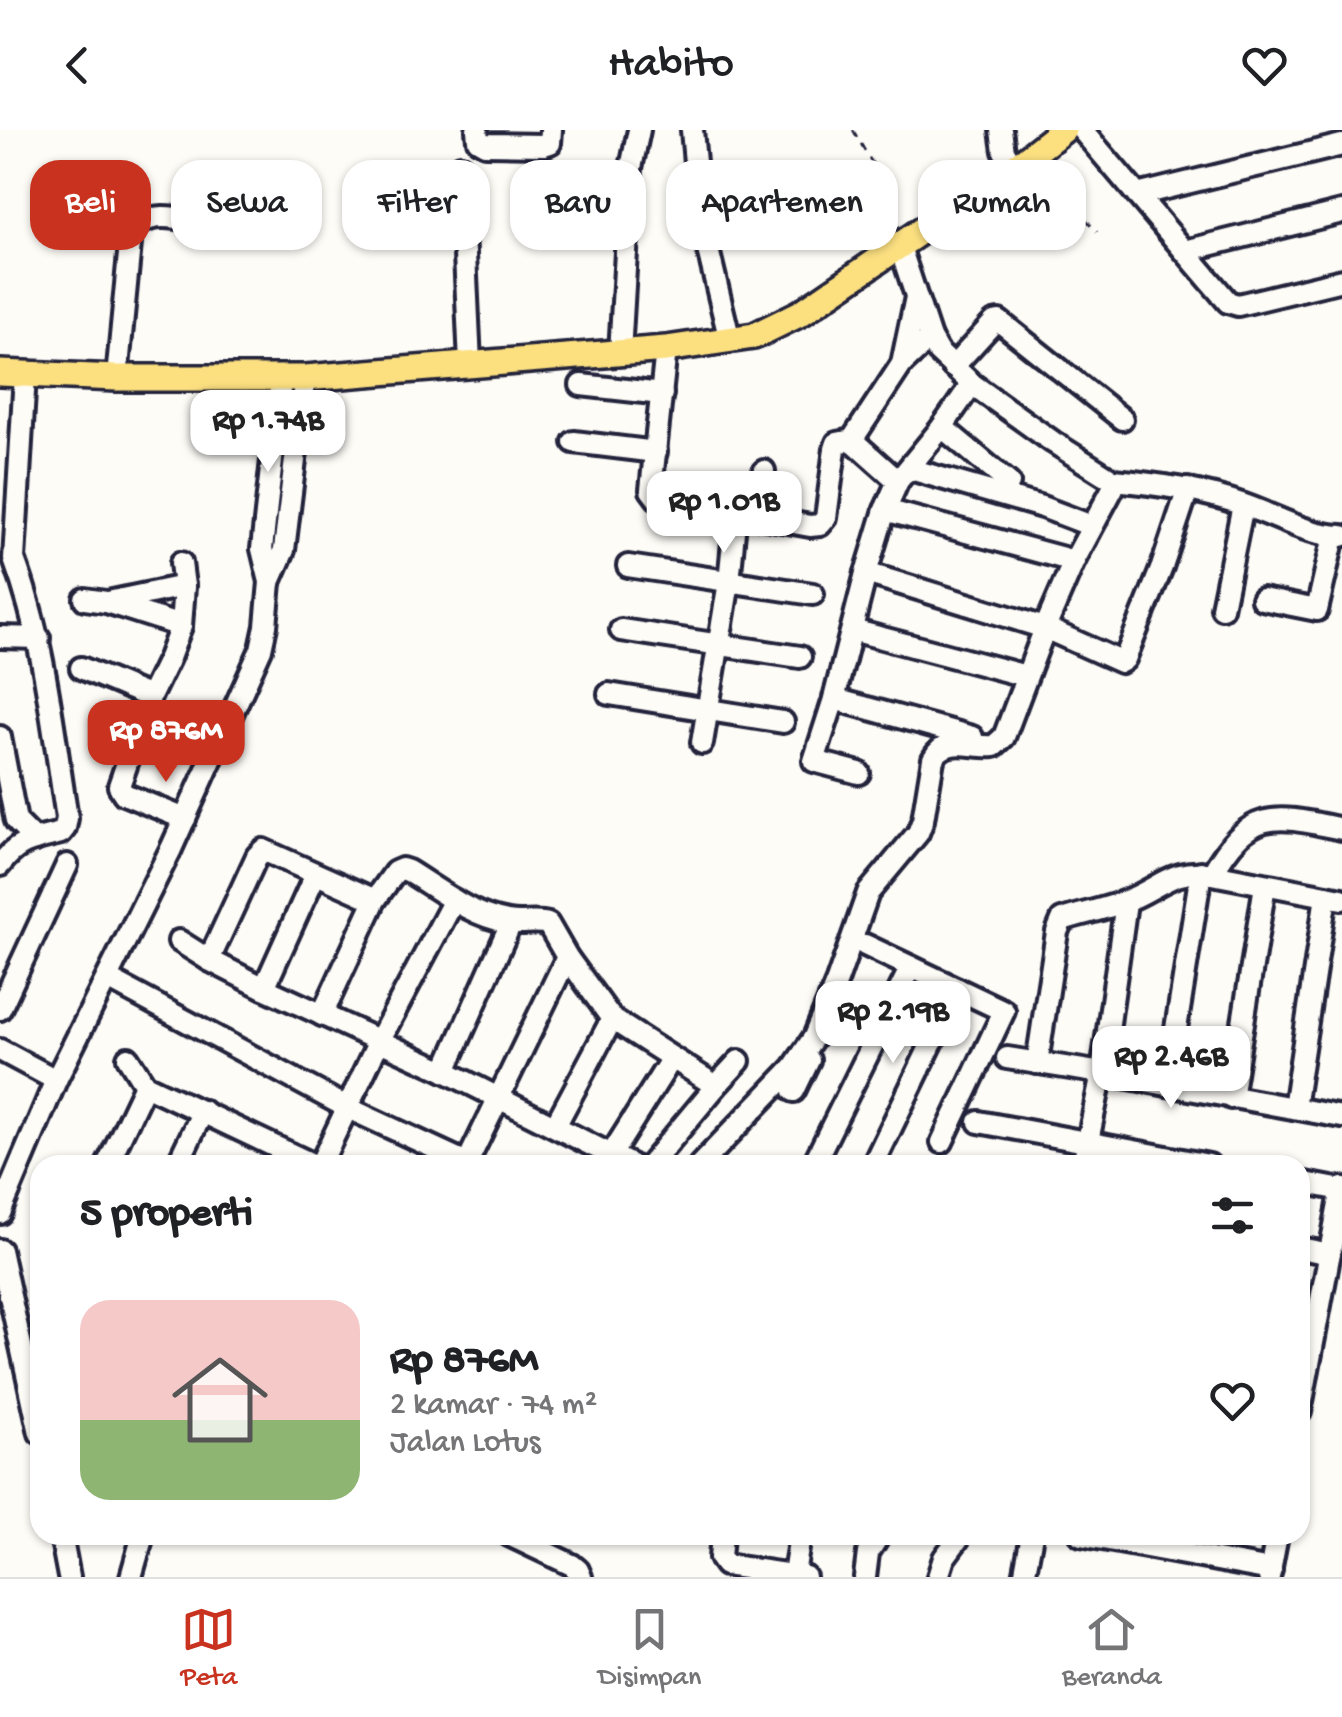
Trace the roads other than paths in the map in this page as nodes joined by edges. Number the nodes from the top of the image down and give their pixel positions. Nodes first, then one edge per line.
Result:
1 (478, 130) edge
2 (550, 130) edge
3 (639, 130) edge
4 (692, 130) edge
5 (1001, 130) edge
6 (1063, 130) edge
7 (1082, 130) edge
8 (1342, 145) edge
9 (1016, 160) edge
10 (1024, 160) edge
11 (1137, 195) junction
12 (1342, 212) edge
13 (171, 219) edge
14 (918, 234) edge
15 (900, 247) junction
16 (465, 250) edge
17 (1185, 251) junction
18 (1342, 280) edge
19 (917, 292) junction
20 (930, 338) junction
21 (730, 341) junction
22 (666, 349) junction
23 (620, 353) junction
24 (470, 364) junction
25 (902, 364) junction
26 (953, 367) junction
27 (12, 374) edge
28 (117, 378) junction
29 (972, 384) junction
30 (581, 385) dead end
31 (288, 388) junction
32 (662, 394) junction
33 (0, 403) edge
34 (23, 404) junction
35 (1122, 419) dead end
36 (942, 427) junction
37 (852, 440) junction
38 (574, 442) dead end
39 (656, 452) junction
40 (764, 471) dead end
41 (9, 472) edge
42 (904, 475) junction
43 (1113, 480) junction
44 (1009, 483) dead end
45 (1188, 489) junction
46 (1243, 505) junction
47 (884, 510) junction
48 (746, 513) junction
49 (1092, 526) junction
50 (7, 533) edge
51 (1338, 536) edge
52 (1074, 561) junction
53 (181, 563) dead end
54 (628, 566) dead end
55 (866, 573) junction
56 (11, 576) edge
57 (270, 582) junction
58 (728, 582) junction
59 (184, 586) junction
60 (813, 594) dead end
61 (1262, 599) dead end
62 (1222, 608) dead end
63 (180, 626) junction
64 (1045, 628) junction
65 (621, 630) dead end
66 (852, 630) junction
67 (0, 637) edge
68 (39, 638) junction
69 (718, 645) junction
70 (800, 656) dead end
71 (81, 668) dead end
72 (1026, 676) junction
73 (609, 694) dead end
74 (150, 697) junction
75 (834, 699) junction
76 (708, 710) junction
77 (783, 722) dead end
78 (0, 737) edge
79 (108, 740) dead end
80 (702, 743) dead end
81 (998, 744) junction
82 (131, 750) junction
83 (2, 762) edge
84 (859, 773) dead end
85 (8, 817) edge
86 (182, 824) junction
87 (1342, 829) edge
88 (35, 840) junction
89 (0, 865) edge
90 (68, 865) dead end
91 (1207, 873) junction
92 (315, 875) junction
93 (1265, 884) junction
94 (1334, 897) edge
95 (375, 900) junction
96 (454, 900) junction
97 (1126, 902) junction
98 (512, 923) junction
99 (180, 941) dead end
100 (858, 942) junction
101 (566, 956) junction
102 (210, 960) junction
103 (910, 967) junction
104 (108, 980) junction
105 (264, 988) junction
106 (958, 989) junction
107 (0, 1009) edge
108 (322, 1015) junction
109 (612, 1019) junction
110 (378, 1041) junction
111 (0, 1050) edge
112 (128, 1058) dead end
113 (672, 1058) junction
114 (1008, 1058) dead end
115 (740, 1061) dead end
116 (1036, 1063) junction
117 (445, 1071) junction
118 (1102, 1073) junction
119 (56, 1080) junction
120 (145, 1085) junction
121 (1167, 1085) junction
122 (716, 1086) junction
123 (786, 1088) junction
124 (497, 1098) junction
125 (1231, 1098) junction
126 (348, 1108) junction
127 (1294, 1108) junction
128 (204, 1111) junction
129 (1342, 1117) edge
130 (979, 1122) dead end
131 (555, 1126) junction
132 (942, 1142) dead end
133 (1087, 1142) junction
134 (112, 1155) edge
135 (181, 1155) edge
136 (296, 1155) edge
137 (322, 1155) edge
138 (450, 1155) edge
139 (473, 1155) edge
140 (611, 1155) edge
141 (624, 1155) edge
142 (658, 1155) edge
143 (711, 1155) edge
144 (818, 1155) edge
145 (878, 1155) edge
146 (1085, 1155) edge
147 (1157, 1155) edge
148 (1310, 1184) edge
149 (1342, 1189) edge
150 (0, 1213) edge
151 (0, 1250) edge
152 (1310, 1250) edge
153 (1330, 1254) junction
154 (1310, 1310) edge
155 (30, 1373) edge
156 (63, 1545) edge
157 (140, 1545) edge
158 (529, 1545) edge
159 (721, 1545) edge
160 (800, 1545) edge
161 (873, 1545) edge
162 (954, 1545) edge
163 (1030, 1545) edge
164 (1131, 1545) edge
165 (1275, 1545) edge
166 (1270, 1573) edge
167 (799, 1576) edge
168 (70, 1577) edge
169 (131, 1577) edge
170 (580, 1577) edge
171 (865, 1577) edge
172 (938, 1577) edge
173 (1024, 1577) edge

1 - 2 street
3 - 23 street
4 - 21 street
5 - 9 street
6 - 10 main road
7 - 11 street
8 - 11 street
11 - 17 street
12 - 17 street
13 - 28 street
14 - 15 main road
15 - 19 street
15 - 21 main road
16 - 24 street
17 - 18 street
19 - 20 street
19 - 25 street
20 - 25 street
20 - 26 street
21 - 22 main road
22 - 23 main road
22 - 32 street
23 - 24 main road
24 - 31 main road
25 - 37 street
26 - 29 street
26 - 35 street
27 - 28 main road
27 - 34 street
28 - 31 main road
29 - 36 street
29 - 43 street
30 - 32 street
31 - 57 street
31 - 57 street
32 - 39 street
33 - 34 street
34 - 41 street
36 - 42 street
36 - 44 street
37 - 42 street
37 - 48 street
38 - 39 street
39 - 48 street
40 - 48 street
41 - 50 street
42 - 47 street
42 - 49 street
43 - 45 street
43 - 49 street
45 - 46 street
45 - 64 street
46 - 51 street
46 - 62 street
47 - 52 street
47 - 55 street
48 - 58 street
49 - 52 street
50 - 56 street
51 - 61 street
52 - 64 street
53 - 59 street
54 - 58 street
55 - 64 street
55 - 66 street
56 - 68 street
57 - 86 street
58 - 60 street
58 - 69 street
59 - 63 street
59 - 63 street
63 - 74 street
64 - 72 street
65 - 69 street
66 - 72 street
66 - 75 street
67 - 68 street
68 - 88 street
69 - 70 street
69 - 76 street
71 - 74 street
72 - 81 street
73 - 76 street
74 - 82 street
75 - 81 street
75 - 84 street
76 - 77 street
76 - 80 street
78 - 83 street
79 - 82 street
81 - 100 street
82 - 86 street
83 - 85 street
85 - 88 street
86 - 104 street
87 - 91 street
88 - 89 street
90 - 107 street
91 - 93 street
91 - 97 street
91 - 121 street
92 - 95 street
92 - 102 street
92 - 105 street
93 - 94 street
93 - 125 street
94 - 127 street
95 - 96 street
95 - 108 street
96 - 98 street
96 - 110 street
97 - 116 street
97 - 118 street
98 - 101 street
98 - 117 street
99 - 102 street
100 - 103 street
100 - 123 street
100 - 123 street
101 - 109 street
101 - 124 street
102 - 105 street
103 - 106 street
103 - 144 street
104 - 119 street
104 - 126 street
105 - 108 street
106 - 132 street
106 - 145 street
108 - 110 street
109 - 113 street
109 - 131 street
110 - 117 street
110 - 126 street
111 - 119 street
112 - 120 street
113 - 122 street
113 - 141 street
114 - 116 street
115 - 122 street
116 - 118 street
117 - 124 street
118 - 121 street
118 - 133 street
119 - 150 street
120 - 128 street
120 - 134 street
121 - 125 street
122 - 142 street
123 - 143 street
124 - 131 street
124 - 139 street
125 - 127 street
126 - 137 street
126 - 138 street
127 - 129 street
128 - 135 street
128 - 136 street
130 - 133 street
131 - 140 street
133 - 146 street
133 - 147 street
148 - 149 street
149 - 153 street
151 - 155 street
152 - 153 street
153 - 154 street
156 - 168 street
157 - 169 street
158 - 170 street
159 - 167 street
160 - 167 street
161 - 171 street
162 - 172 street
163 - 173 street
164 - 166 street
165 - 166 street

